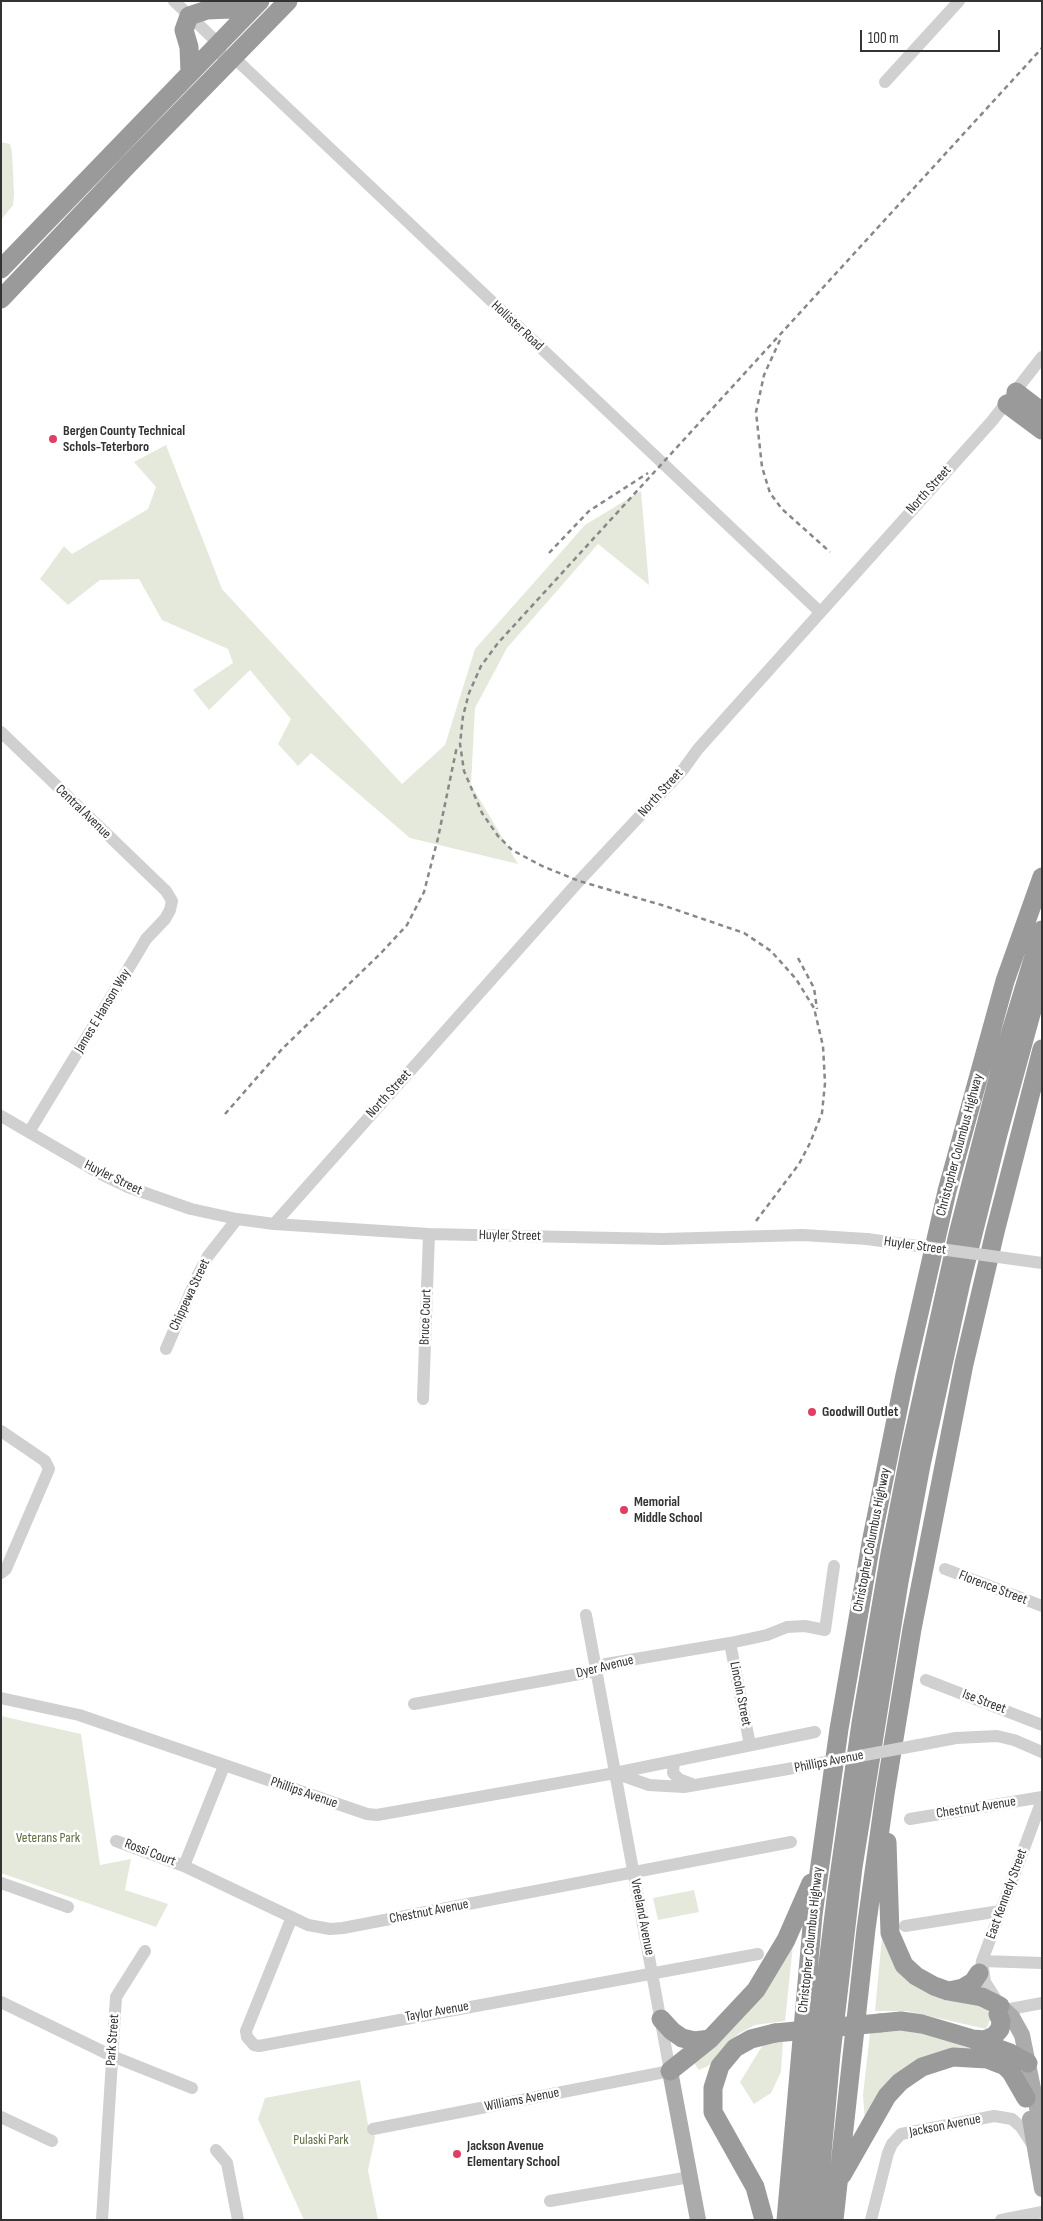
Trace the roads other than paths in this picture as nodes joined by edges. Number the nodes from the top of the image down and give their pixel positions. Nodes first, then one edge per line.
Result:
1 (174, 1) edge
2 (254, 1) edge
3 (260, 1) edge
4 (288, 1) edge
5 (958, 1) edge
6 (190, 16) junction
7 (258, 32) junction
8 (219, 44) junction
9 (234, 58) junction
10 (190, 74) junction
11 (885, 82) dead end
12 (128, 165) junction
13 (1, 269) edge
14 (1, 299) edge
15 (1042, 357) edge
16 (1011, 398) junction
17 (1042, 412) edge
18 (1042, 430) edge
19 (820, 612) junction
20 (1, 732) edge
21 (1042, 877) edge
22 (166, 891) joint
23 (1042, 930) edge
24 (1042, 974) edge
25 (1042, 1049) edge
26 (1, 1116) edge
27 (29, 1132) junction
28 (238, 1219) junction
29 (274, 1224) junction
30 (429, 1234) junction
31 (1042, 1263) edge
32 (166, 1349) dead end
33 (423, 1399) dead end
34 (1, 1431) edge
35 (834, 1566) dead end
36 (945, 1569) dead end
37 (1, 1573) edge
38 (1042, 1606) edge
39 (586, 1615) dead end
40 (730, 1643) junction
41 (596, 1671) junction
42 (926, 1680) dead end
43 (1, 1698) edge
44 (414, 1704) dead end
45 (1042, 1724) edge
46 (815, 1732) dead end
47 (750, 1745) junction
48 (1042, 1752) edge
49 (674, 1761) junction
50 (224, 1766) junction
51 (615, 1773) junction
52 (699, 1786) junction
53 (885, 1794) junction
54 (1042, 1799) edge
55 (910, 1820) dead end
56 (116, 1841) dead end
57 (791, 1842) dead end
58 (820, 1864) junction
59 (184, 1866) junction
60 (633, 1873) junction
61 (1, 1883) edge
62 (68, 1907) dead end
63 (1000, 1911) junction
64 (292, 1917) junction
65 (905, 1926) dead end
66 (145, 1951) dead end
67 (758, 1954) dead end
68 (1042, 1963) edge
69 (980, 1967) junction
70 (653, 1974) junction
71 (948, 1991) junction
72 (982, 1997) junction
73 (1, 2002) edge
74 (1042, 2004) edge
75 (1001, 2010) junction
76 (661, 2019) junction
77 (966, 2037) junction
78 (710, 2039) junction
79 (112, 2056) junction
80 (1024, 2060) junction
81 (670, 2071) junction
82 (192, 2088) dead end
83 (1035, 2106) edge
84 (1, 2117) edge
85 (373, 2129) dead end
86 (1042, 2132) edge
87 (52, 2141) dead end
88 (216, 2150) dead end
89 (1036, 2150) junction
90 (690, 2177) junction
91 (838, 2182) junction
92 (1042, 2189) edge
93 (550, 2202) dead end
94 (1042, 2212) edge
95 (102, 2220) edge
96 (238, 2220) edge
97 (698, 2220) edge
98 (764, 2220) edge
99 (786, 2220) edge
100 (802, 2220) edge
101 (816, 2220) edge
102 (834, 2220) edge
103 (871, 2220) edge
104 (1001, 2220) edge

1 - 6 street
2 - 6 highway
3 - 8 highway
4 - 7 highway
5 - 11 street
6 - 8 street
6 - 10 highway
7 - 8 highway
7 - 9 highway
8 - 9 street, Hollister Road
8 - 10 highway
8 - 12 highway
9 - 12 highway
9 - 19 street, Hollister Road
10 - 13 highway
12 - 14 highway
15 - 16 street, North Street
16 - 17 highway
16 - 18 highway
16 - 19 street, North Street
19 - 29 street, North Street
20 - 22 street, Central Avenue
21 - 58 highway, Christopher Columbus Highway
22 - 27 street, James E Hanson Way
23 - 100 highway, Christopher Columbus Highway
24 - 101 highway
25 - 53 highway
26 - 27 street, Huyler Street
27 - 28 street, Huyler Street
28 - 29 street, Huyler Street
28 - 32 street, Chippewa Street
29 - 30 street, Huyler Street
30 - 31 street, Huyler Street, bridge
30 - 33 street, Bruce Court
34 - 37 street
35 - 40 street, Dyer Avenue
36 - 38 street, Florence Street
39 - 41 street, Vreeland Avenue
40 - 41 street, Dyer Avenue
40 - 47 street, Lincoln Street
41 - 44 street, Dyer Avenue
41 - 51 street, Vreeland Avenue
42 - 45 street, Ise Street
43 - 50 street, Phillips Avenue
46 - 47 street, Phillips Avenue
47 - 49 street, Phillips Avenue
48 - 52 street, Phillips Avenue, bridge
49 - 51 street, Phillips Avenue
49 - 52 street
50 - 51 street, Phillips Avenue
50 - 59 street
51 - 52 street, Phillips Avenue
51 - 60 street, Vreeland Avenue
53 - 71 highway
53 - 91 highway
54 - 55 street, Chestnut Avenue
54 - 63 street, East Kennedy Street
56 - 59 street, Rossi Court
57 - 60 street, Chestnut Avenue
58 - 78 highway
58 - 99 highway, Christopher Columbus Highway
59 - 64 street, Chestnut Avenue
60 - 64 street, Chestnut Avenue
60 - 70 street, Vreeland Avenue
61 - 62 street
63 - 65 street
63 - 69 street, East Kennedy Street
64 - 70 street, Taylor Avenue
66 - 79 street, Park Street
67 - 70 street, Taylor Avenue
68 - 69 street
69 - 71 highway
69 - 72 street, East Kennedy Street
69 - 75 street
70 - 76 street, Vreeland Avenue
71 - 72 highway
72 - 75 highway
73 - 79 street
74 - 75 street
75 - 77 highway
75 - 80 main road
76 - 78 highway
76 - 81 street, Vreeland Avenue
77 - 80 highway
77 - 98 highway, bridge
78 - 81 highway
79 - 82 street
79 - 95 street, Park Street
80 - 83 main road
81 - 85 street, Williams Avenue
81 - 90 main road, Vreeland Avenue
83 - 86 main road
83 - 89 main road
83 - 91 highway
84 - 87 street
88 - 96 street
89 - 92 main road
89 - 103 street, Jackson Avenue
90 - 93 street
90 - 97 main road, Vreeland Avenue
91 - 102 highway
94 - 104 street

